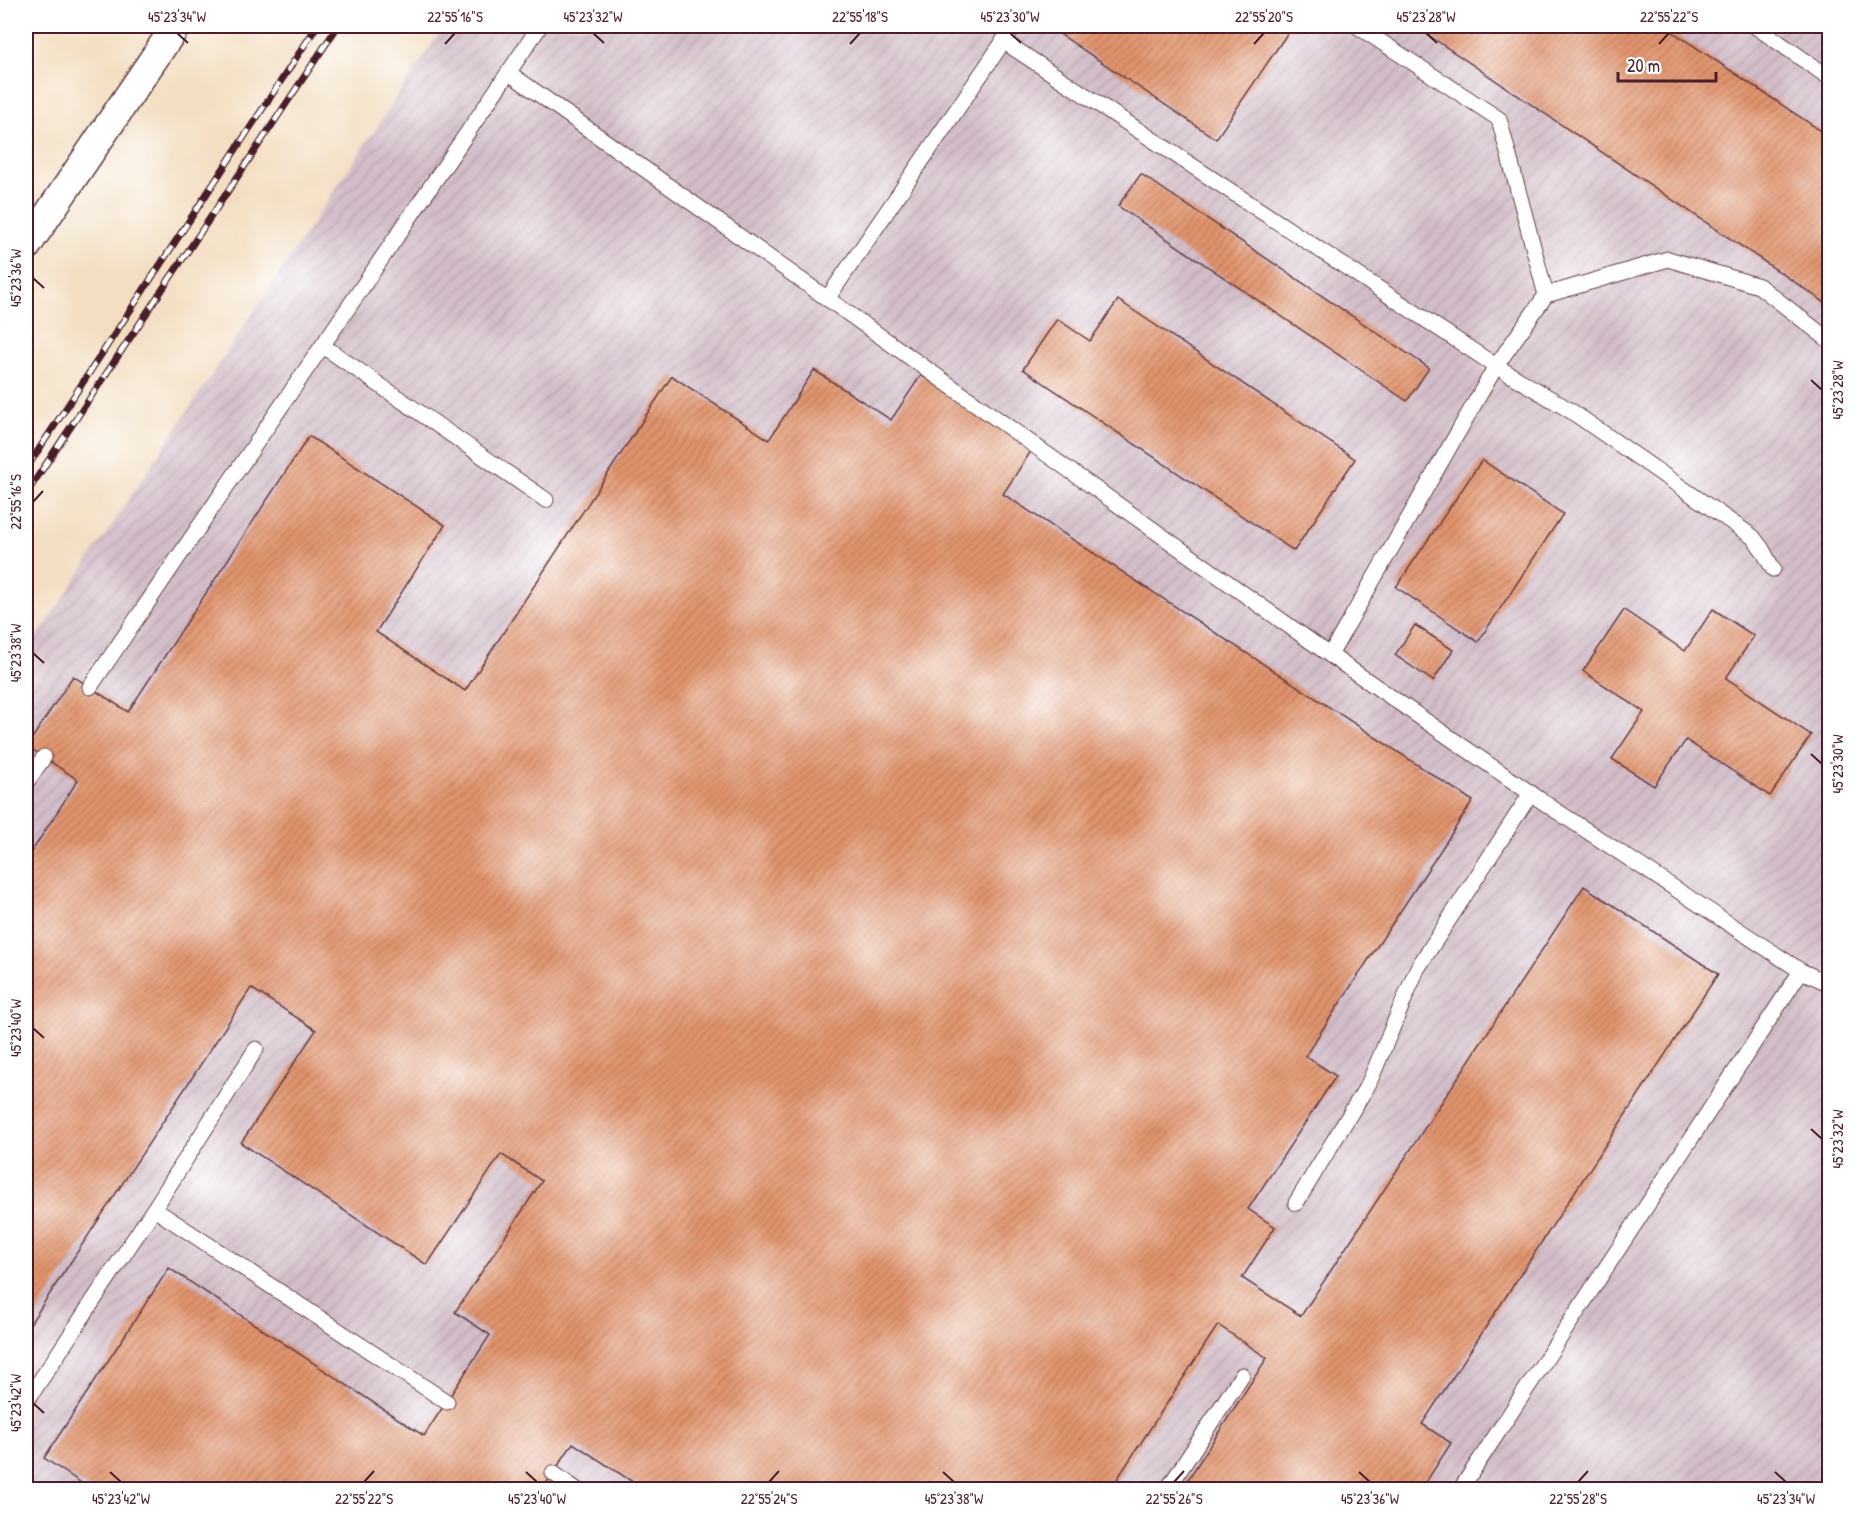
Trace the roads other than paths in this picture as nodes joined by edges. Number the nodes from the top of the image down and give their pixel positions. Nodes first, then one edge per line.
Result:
1 (176, 26) edge
2 (540, 26) edge
3 (1014, 26) edge
4 (1357, 26) edge
5 (1755, 26) edge
6 (1003, 42) junction
7 (509, 73) junction
8 (1830, 78) edge
9 (26, 247) edge
10 (1546, 295) junction
11 (827, 298) junction
12 (1830, 341) edge
13 (323, 346) junction
14 (1496, 366) junction
15 (546, 500) dead end
16 (1773, 569) dead end
17 (1330, 655) junction
18 (90, 687) dead end
19 (44, 757) dead end
20 (26, 783) edge
21 (1531, 793) junction
22 (1802, 971) junction
23 (1830, 984) edge
24 (256, 1049) dead end
25 (1296, 1203) dead end
26 (154, 1209) junction
27 (1242, 1375) dead end
28 (26, 1402) edge
29 (447, 1402) dead end
30 (553, 1473) dead end
31 (577, 1490) edge
32 (1167, 1490) edge
33 (1460, 1490) edge

1 - 9 street
2 - 7 lane
3 - 6 lane
4 - 10 lane
5 - 8 lane
6 - 11 lane
6 - 14 lane
7 - 11 lane
7 - 13 lane
10 - 12 lane
10 - 14 lane
11 - 17 lane
13 - 15 lane
13 - 18 lane
14 - 16 lane
14 - 17 lane
17 - 21 lane
19 - 20 lane
21 - 22 lane
21 - 25 lane
22 - 23 lane
22 - 33 lane
24 - 26 lane
26 - 28 lane
26 - 29 lane
27 - 32 lane
30 - 31 lane

